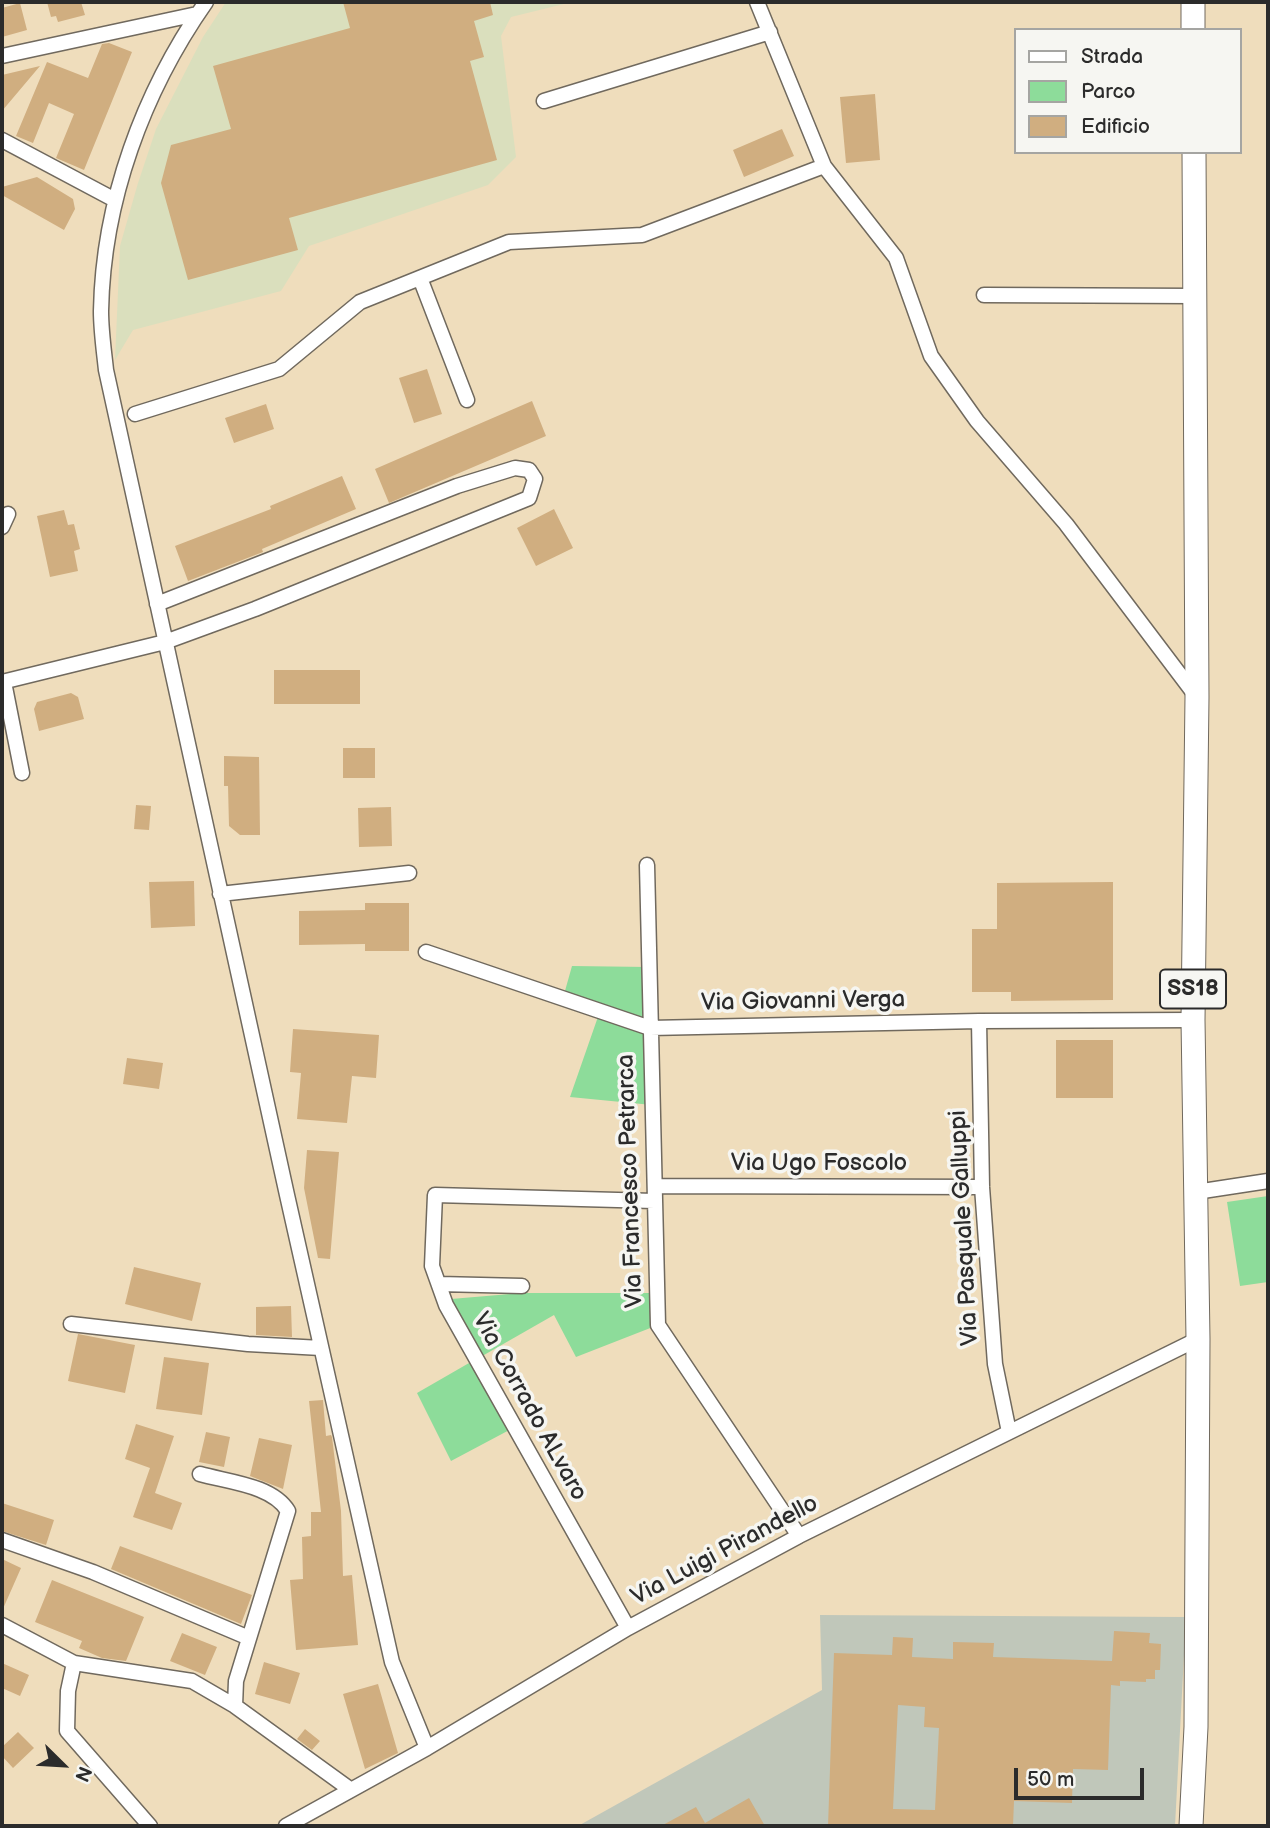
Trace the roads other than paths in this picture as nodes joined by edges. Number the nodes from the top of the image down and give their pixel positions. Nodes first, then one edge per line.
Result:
1 (206, 2) edge
2 (757, 2) edge
3 (1193, 2) edge
4 (197, 14) junction
5 (1193, 28) edge
6 (770, 33) junction
7 (2, 56) edge
8 (544, 101) dead end
9 (2, 140) edge
10 (1194, 154) edge
11 (824, 166) junction
12 (115, 200) junction
13 (420, 278) junction
14 (984, 295) dead end
15 (1195, 296) junction
16 (467, 400) dead end
17 (135, 414) dead end
18 (157, 604) junction
19 (165, 642) junction
20 (3, 682) edge
21 (1197, 697) junction
22 (22, 773) dead end
23 (648, 865) dead end
24 (409, 873) dead end
25 (220, 894) junction
26 (426, 952) dead end
27 (1193, 1020) junction
28 (979, 1021) junction
29 (650, 1028) junction
30 (1268, 1181) edge
31 (982, 1187) junction
32 (1196, 1192) junction
33 (655, 1194) junction
34 (435, 1195) joint
35 (439, 1284) junction
36 (522, 1286) dead end
37 (71, 1324) dead end
38 (1198, 1339) junction
39 (321, 1348) junction
40 (1009, 1432) junction
41 (200, 1474) dead end
42 (799, 1536) junction
43 (2, 1540) edge
44 (2, 1625) edge
45 (628, 1628) junction
46 (249, 1637) junction
47 (74, 1662) junction
48 (236, 1706) junction
49 (427, 1748) junction
50 (351, 1790) junction
51 (150, 1826) edge
52 (286, 1826) edge
53 (1191, 1826) edge

1 - 4 street
2 - 6 street
3 - 5 main road
4 - 7 street
4 - 12 street
6 - 8 street
6 - 11 street
9 - 12 street
10 - 15 main road, SS18
11 - 13 street
11 - 21 street
12 - 18 street
13 - 16 street
13 - 17 street
14 - 15 street
15 - 21 main road, SS18
18 - 19 street
18 - 19 street
19 - 20 street
19 - 25 street
20 - 22 street
21 - 27 main road, SS18
23 - 29 street, Via Francesco Petrarca
24 - 25 street
25 - 39 street
26 - 29 street, Via Giovanni Verga
27 - 28 street, Via Giovanni Verga
27 - 32 main road, SS18
28 - 29 street, Via Giovanni Verga
28 - 31 street, Via Pasquale Galluppi
29 - 33 street, Via Francesco Petrarca
30 - 32 street
31 - 33 street, Via Ugo Foscolo
31 - 40 street, Via Pasquale Galluppi
32 - 38 main road, SS18
33 - 34 street, Via Ugo Foscolo
33 - 42 street, Via Francesco Petrarca
34 - 35 street, Via Corrado ALvaro
35 - 36 street
35 - 45 street, Via Corrado ALvaro
37 - 39 street
38 - 40 street, Via Luigi Pirandello
38 - 53 main road, SS18
39 - 49 street
40 - 42 street, Via Luigi Pirandello
41 - 46 street
42 - 45 street, Via Luigi Pirandello
43 - 46 street
44 - 47 street
45 - 49 street, Via Luigi Pirandello
46 - 48 street
47 - 48 street
47 - 51 street
48 - 50 street
49 - 50 street, Via Luigi Pirandello
50 - 52 street, Via Luigi Pirandello

